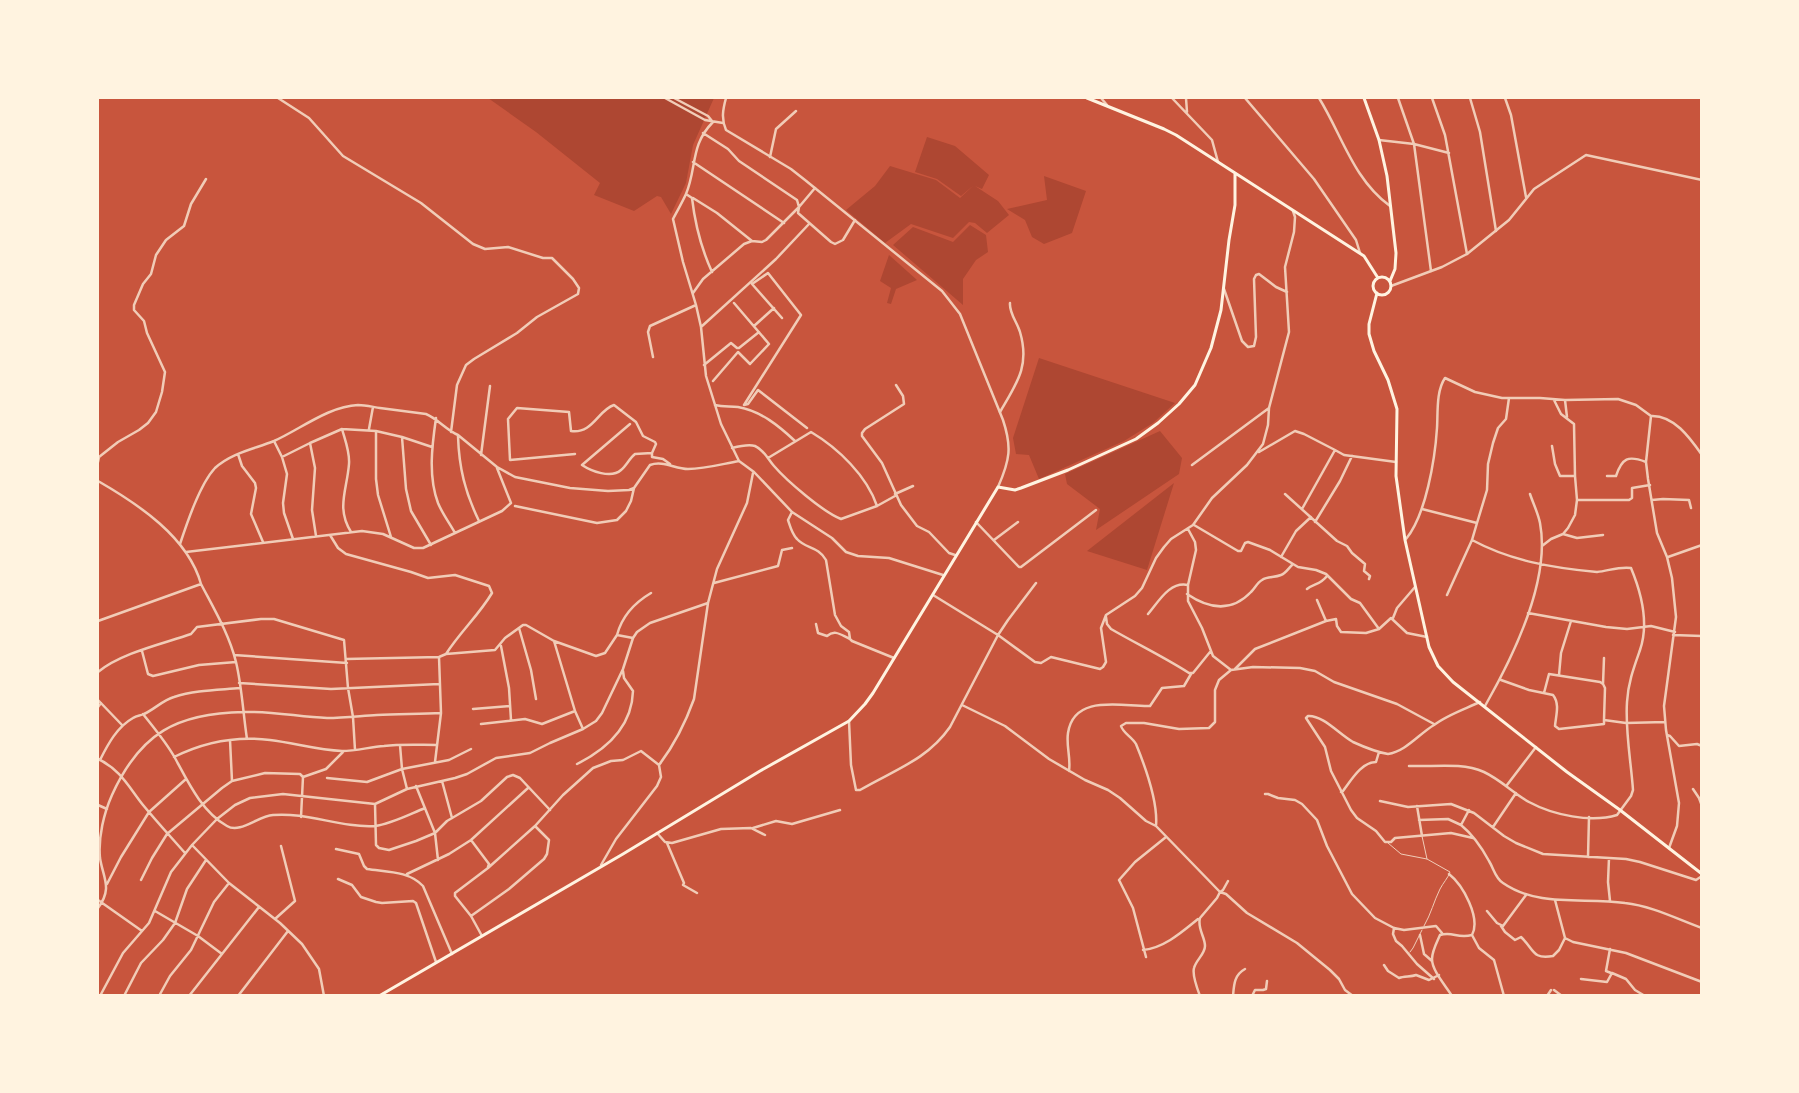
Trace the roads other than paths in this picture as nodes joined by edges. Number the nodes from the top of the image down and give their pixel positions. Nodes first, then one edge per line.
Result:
1 (278, 98) edge
2 (665, 98) edge
3 (674, 98) edge
4 (726, 98) edge
5 (1087, 98) edge
6 (1101, 98) edge
7 (1172, 98) edge
8 (1186, 98) edge
9 (1245, 98) edge
10 (1319, 98) edge
11 (1364, 98) edge
12 (1398, 98) edge
13 (1432, 98) edge
14 (1470, 98) edge
15 (1505, 98) edge
16 (1107, 105) junction
17 (796, 111) dead end
18 (1187, 112) junction
19 (713, 122) junction
20 (723, 123) junction
21 (703, 134) junction
22 (1379, 140) junction
23 (1414, 144) junction
24 (1449, 153) junction
25 (770, 156) junction
26 (693, 162) junction
27 (1218, 162) junction
28 (1235, 174) junction
29 (206, 179) dead end
30 (1702, 180) edge
31 (815, 188) junction
32 (686, 194) junction
33 (1526, 197) junction
34 (692, 198) junction
35 (799, 207) junction
36 (1391, 207) junction
37 (1292, 209) junction
38 (855, 220) junction
39 (784, 224) junction
40 (809, 224) junction
41 (1496, 231) junction
42 (752, 241) junction
43 (1360, 253) junction
44 (1467, 254) junction
45 (1431, 271) junction
46 (712, 272) junction
47 (1378, 278) junction
48 (1390, 281) junction
49 (1223, 286) junction
50 (1391, 286) junction
51 (1287, 292) junction
52 (1377, 293) junction
53 (693, 294) junction
54 (734, 302) dead end
55 (1010, 303) dead end
56 (696, 305) junction
57 (774, 308) junction
58 (782, 318) dead end
59 (754, 326) junction
60 (701, 327) junction
61 (759, 332) junction
62 (653, 357) dead end
63 (704, 365) junction
64 (713, 381) dead end
65 (896, 385) dead end
66 (490, 386) dead end
67 (1510, 398) junction
68 (1554, 400) junction
69 (1565, 400) junction
70 (715, 405) junction
71 (373, 407) junction
72 (1268, 408) junction
73 (1000, 412) junction
74 (1651, 416) junction
75 (436, 418) junction
76 (1567, 419) junction
77 (630, 424) dead end
78 (807, 428) dead end
79 (342, 429) junction
80 (369, 429) junction
81 (376, 430) junction
82 (451, 432) junction
83 (458, 435) junction
84 (402, 437) junction
85 (274, 441) junction
86 (795, 442) junction
87 (310, 443) junction
88 (1552, 446) dead end
89 (432, 447) junction
90 (732, 448) junction
91 (1334, 450) junction
92 (652, 453) junction
93 (1258, 453) junction
94 (238, 454) junction
95 (575, 454) dead end
96 (481, 455) junction
97 (1702, 455) edge
98 (1352, 456) junction
99 (282, 457) junction
100 (768, 458) junction
101 (739, 461) junction
102 (98, 462) edge
103 (1396, 462) junction
104 (1646, 462) junction
105 (671, 465) junction
106 (1192, 465) dead end
107 (497, 467) junction
108 (754, 472) junction
109 (1575, 476) junction
110 (1607, 476) dead end
111 (98, 481) edge
112 (1650, 485) junction
113 (913, 486) dead end
114 (998, 486) junction
115 (634, 488) junction
116 (1285, 494) dead end
117 (1530, 494) dead end
118 (895, 495) junction
119 (1577, 500) junction
120 (1652, 500) junction
121 (515, 506) dead end
122 (877, 506) junction
123 (1691, 508) dead end
124 (1302, 509) junction
125 (1422, 509) junction
126 (1096, 510) dead end
127 (792, 512) junction
128 (1311, 517) junction
129 (479, 521) junction
130 (976, 522) junction
131 (1018, 522) dead end
132 (1315, 522) junction
133 (1478, 523) junction
134 (1193, 525) junction
135 (1188, 529) junction
136 (351, 532) junction
137 (330, 534) junction
138 (455, 534) junction
139 (1563, 534) junction
140 (1603, 535) dead end
141 (316, 536) junction
142 (391, 537) junction
143 (293, 539) junction
144 (994, 540) junction
145 (1405, 540) junction
146 (1472, 540) junction
147 (264, 542) junction
148 (180, 544) junction
149 (432, 545) junction
150 (1702, 545) edge
151 (1542, 547) junction
152 (792, 548) dead end
153 (186, 552) junction
154 (955, 556) junction
155 (1280, 557) junction
156 (1667, 558) junction
157 (1540, 564) junction
158 (1292, 565) junction
159 (943, 575) junction
160 (1327, 576) junction
161 (1369, 578) dead end
162 (714, 583) junction
163 (1036, 583) dead end
164 (201, 584) junction
165 (1188, 585) junction
166 (1415, 587) junction
167 (1307, 589) dead end
168 (651, 593) dead end
169 (932, 594) junction
170 (1187, 594) junction
171 (1447, 595) dead end
172 (1317, 600) dead end
173 (708, 603) junction
174 (1528, 613) junction
175 (1148, 614) dead end
176 (1106, 615) junction
177 (1393, 618) junction
178 (98, 621) edge
179 (1326, 621) junction
180 (1571, 621) junction
181 (816, 624) dead end
182 (222, 625) junction
183 (1643, 627) junction
184 (519, 628) junction
185 (1379, 629) junction
186 (1674, 634) junction
187 (617, 635) junction
188 (998, 635) junction
189 (1702, 636) edge
190 (1426, 637) junction
191 (633, 638) junction
192 (850, 639) junction
193 (554, 641) junction
194 (501, 645) junction
195 (142, 651) junction
196 (1210, 652) junction
197 (446, 654) junction
198 (234, 655) junction
199 (439, 656) junction
200 (894, 658) junction
201 (1604, 658) dead end
202 (346, 661) junction
203 (236, 662) junction
204 (623, 669) junction
205 (1233, 669) junction
206 (98, 672) edge
207 (1191, 674) junction
208 (1559, 675) junction
209 (1500, 680) junction
210 (239, 683) junction
211 (439, 684) junction
212 (1603, 684) junction
213 (240, 688) junction
214 (348, 688) junction
215 (1544, 693) junction
216 (536, 698) dead end
217 (98, 700) edge
218 (101, 702) junction
219 (1480, 702) junction
220 (510, 706) junction
221 (962, 706) junction
222 (1485, 706) junction
223 (98, 708) edge
224 (473, 709) dead end
225 (575, 711) junction
226 (245, 712) junction
227 (442, 713) junction
228 (143, 714) junction
229 (353, 717) junction
230 (511, 720) junction
231 (1604, 720) junction
232 (849, 721) junction
233 (1665, 722) junction
234 (1626, 723) junction
235 (481, 724) dead end
236 (1434, 724) junction
237 (122, 725) junction
238 (583, 729) junction
239 (158, 734) junction
240 (1667, 735) junction
241 (247, 739) junction
242 (230, 740) junction
243 (437, 744) junction
244 (400, 745) junction
245 (1702, 746) edge
246 (1536, 747) junction
247 (472, 749) dead end
248 (355, 750) junction
249 (344, 751) junction
250 (1379, 752) junction
251 (174, 757) junction
252 (98, 759) edge
253 (435, 763) junction
254 (577, 764) dead end
255 (659, 765) junction
256 (1409, 766) dead end
257 (402, 769) junction
258 (1069, 771) junction
259 (122, 775) junction
260 (303, 777) junction
261 (327, 778) dead end
262 (186, 780) junction
263 (232, 781) junction
264 (442, 781) junction
265 (1507, 785) junction
266 (416, 786) junction
267 (406, 788) junction
268 (528, 788) junction
269 (1692, 788) dead end
270 (1340, 792) junction
271 (1516, 793) junction
272 (1265, 794) dead end
273 (303, 795) junction
274 (1380, 801) dead end
275 (202, 804) junction
276 (375, 804) junction
277 (98, 805) edge
278 (1417, 806) junction
279 (1702, 806) edge
280 (425, 808) junction
281 (107, 809) junction
282 (550, 810) junction
283 (840, 810) dead end
284 (1469, 810) junction
285 (1620, 810) junction
286 (149, 812) junction
287 (301, 817) junction
288 (452, 818) junction
289 (1589, 818) junction
290 (217, 819) junction
291 (1419, 820) junction
292 (1461, 825) junction
293 (376, 826) junction
294 (535, 826) junction
295 (1156, 826) junction
296 (751, 828) junction
297 (1493, 828) junction
298 (435, 833) junction
299 (657, 833) junction
300 (168, 834) junction
301 (765, 835) dead end
302 (1422, 836) junction
303 (1166, 837) junction
304 (1473, 838) junction
305 (471, 840) junction
306 (666, 843) junction
307 (1388, 843) junction
308 (192, 845) junction
309 (281, 846) dead end
310 (336, 848) dead end
311 (1669, 848) junction
312 (185, 853) junction
313 (1588, 857) junction
314 (99, 858) edge
315 (1609, 858) junction
316 (1427, 859) junction
317 (206, 860) junction
318 (438, 860) junction
319 (601, 867) junction
320 (488, 868) junction
321 (1701, 872) edge
322 (1449, 874) junction
323 (406, 875) junction
324 (338, 879) dead end
325 (141, 880) dead end
326 (1228, 881) dead end
327 (229, 883) junction
328 (107, 884) junction
329 (1220, 892) junction
330 (697, 893) dead end
331 (1526, 895) junction
332 (98, 900) edge
333 (1555, 900) junction
334 (1610, 901) junction
335 (102, 902) junction
336 (259, 907) junction
337 (98, 908) edge
338 (155, 911) junction
339 (1487, 911) dead end
340 (471, 916) junction
341 (1200, 918) junction
342 (275, 919) junction
343 (175, 922) junction
344 (1501, 926) junction
345 (1394, 928) junction
346 (1422, 928) junction
347 (1702, 928) edge
348 (288, 931) junction
349 (142, 932) junction
350 (1442, 934) junction
351 (1420, 935) junction
352 (1472, 935) junction
353 (198, 936) junction
354 (482, 936) junction
355 (1565, 938) junction
356 (1610, 949) junction
357 (1143, 950) junction
358 (1408, 953) junction
359 (222, 954) junction
360 (452, 954) junction
361 (1146, 957) dead end
362 (1432, 961) junction
363 (436, 962) junction
364 (1384, 965) dead end
365 (1245, 969) dead end
366 (1612, 973) junction
367 (1439, 976) junction
368 (1434, 979) junction
369 (1581, 979) dead end
370 (1267, 981) dead end
371 (1702, 982) edge
372 (100, 996) edge
373 (124, 996) edge
374 (159, 996) edge
375 (189, 996) edge
376 (238, 996) edge
377 (324, 996) edge
378 (379, 996) edge
379 (1200, 996) edge
380 (1233, 996) edge
381 (1252, 996) edge
382 (1353, 996) edge
383 (1452, 996) edge
384 (1504, 996) edge
385 (1546, 996) edge
386 (1562, 996) edge
387 (1644, 996) edge

1 - 82 street
2 - 19 street
3 - 19 street
4 - 20 street
5 - 16 main road
6 - 16 street
7 - 18 street
8 - 18 street
9 - 43 street
10 - 36 street
11 - 22 main road
12 - 23 street
13 - 24 street
14 - 41 street
15 - 33 street
16 - 27 main road
17 - 25 street
18 - 27 street
19 - 20 street
19 - 21 street
20 - 25 street
21 - 26 street
21 - 35 street
22 - 23 street
22 - 36 main road
23 - 24 street
23 - 45 street
24 - 44 street
25 - 31 street
26 - 32 street
26 - 39 street
27 - 28 main road
28 - 37 main road
28 - 49 main road
29 - 102 street
30 - 33 street
31 - 35 street
31 - 38 street
32 - 34 street
32 - 53 street
33 - 41 street
34 - 42 street
34 - 46 street
35 - 39 street
35 - 40 street
36 - 48 main road
37 - 43 main road
37 - 51 street
38 - 40 street
38 - 73 street
39 - 42 street
40 - 60 street
41 - 44 street
42 - 46 street
43 - 47 main road
44 - 45 street
45 - 50 street
46 - 53 street
47 - 48 main road
47 - 52 main road
48 - 50 main road
49 - 51 street
49 - 114 main road
50 - 52 main road
51 - 72 street
52 - 103 main road
53 - 56 street
54 - 59 street
55 - 73 street
56 - 60 street
56 - 62 street
57 - 58 street
57 - 59 street
57 - 78 street
59 - 61 street
60 - 63 street
61 - 63 street
61 - 64 street
63 - 70 street
65 - 118 street
66 - 96 street
67 - 68 street
67 - 125 street
67 - 133 street
68 - 69 street
68 - 76 street
69 - 74 street
69 - 76 street
70 - 86 street
70 - 90 street
71 - 75 street
71 - 80 street
71 - 85 street
72 - 93 street
72 - 106 street
73 - 114 street
74 - 97 street
74 - 104 street
75 - 82 street
75 - 89 street
76 - 109 street
77 - 92 street
79 - 80 street
79 - 87 street
79 - 136 street
80 - 81 street
81 - 84 street
81 - 142 street
82 - 83 street
83 - 96 street
83 - 129 street
84 - 89 street
84 - 149 street
85 - 94 street
85 - 99 street
86 - 100 street
86 - 122 street
87 - 99 street
87 - 141 street
88 - 109 street
89 - 138 street
90 - 100 street
90 - 101 street
91 - 93 street
91 - 98 street
91 - 124 street
92 - 95 street
92 - 105 street
93 - 134 street
94 - 147 street
94 - 148 street
96 - 107 street
98 - 103 street
98 - 132 street
99 - 143 street
100 - 122 street
101 - 105 street
101 - 108 street
103 - 145 main road
104 - 110 street
104 - 112 street
105 - 115 street
107 - 115 street
107 - 129 street
108 - 127 street
108 - 162 street
109 - 119 street
111 - 148 street
112 - 119 street
112 - 120 street
113 - 118 street
114 - 130 main road
115 - 121 street
116 - 124 street
117 - 151 street
118 - 122 street
118 - 154 street
119 - 139 street
120 - 123 street
120 - 156 street
124 - 128 street
125 - 133 street
125 - 145 street
126 - 144 street
127 - 159 street
127 - 192 street
128 - 132 street
128 - 155 street
129 - 138 street
130 - 144 street
130 - 154 main road
131 - 144 street
132 - 161 street
133 - 146 street
134 - 135 street
134 - 155 street
135 - 165 street
135 - 176 street
136 - 137 street
136 - 142 street
137 - 141 street
137 - 197 street
138 - 149 street
139 - 140 street
139 - 151 street
141 - 143 street
142 - 149 street
143 - 147 street
145 - 166 main road
146 - 157 street
146 - 171 street
147 - 153 street
148 - 153 street
150 - 156 street
151 - 157 street
152 - 162 street
153 - 164 street
154 - 159 main road
155 - 158 street
156 - 186 street
157 - 174 street
157 - 183 street
158 - 160 street
158 - 170 street
159 - 169 main road
160 - 167 street
160 - 185 street
162 - 173 street
163 - 188 street
164 - 178 street
164 - 182 street
165 - 170 street
165 - 175 street
166 - 177 street
166 - 190 main road
168 - 187 street
169 - 188 street
169 - 200 main road
170 - 196 street
172 - 179 street
173 - 191 street
173 - 255 street
174 - 180 street
174 - 209 street
176 - 188 street
176 - 207 street
177 - 185 street
177 - 190 street
179 - 185 street
179 - 205 street
180 - 183 street
180 - 208 street
181 - 192 street
182 - 195 street
182 - 198 street
182 - 202 street
183 - 186 street
183 - 234 street
184 - 193 street
184 - 194 street
184 - 216 street
186 - 189 street
186 - 233 street
187 - 191 street
187 - 193 street
188 - 221 street
190 - 219 main road
191 - 204 street
192 - 200 street
193 - 225 street
194 - 197 street
194 - 220 street
195 - 203 street
195 - 206 street
196 - 205 street
196 - 207 street
197 - 199 street
198 - 202 street
198 - 203 street
199 - 202 street
199 - 211 street
200 - 232 main road
201 - 212 street
202 - 214 street
203 - 210 street
204 - 238 street
204 - 254 street
205 - 236 street
205 - 295 street
207 - 258 street
208 - 212 street
208 - 215 street
209 - 215 street
209 - 222 street
210 - 213 street
210 - 214 street
211 - 214 street
211 - 227 street
212 - 231 street
213 - 226 street
213 - 228 street
214 - 229 street
215 - 231 street
217 - 218 street
218 - 223 street
218 - 237 street
219 - 222 main road
219 - 236 street
220 - 224 street
220 - 230 street
221 - 232 street
221 - 258 street
222 - 246 main road
225 - 230 street
225 - 238 street
226 - 229 street
226 - 239 street
226 - 241 street
227 - 229 street
227 - 243 street
228 - 237 street
228 - 239 street
229 - 248 street
230 - 235 street
231 - 234 street
232 - 299 main road
233 - 234 street
233 - 240 street
234 - 285 street
236 - 250 street
237 - 252 street
238 - 264 street
239 - 251 street
239 - 259 street
240 - 245 street
240 - 311 street
241 - 242 street
241 - 249 street
242 - 251 street
242 - 263 street
243 - 244 street
243 - 253 street
244 - 248 street
244 - 257 street
246 - 265 street
246 - 285 main road
247 - 253 street
248 - 249 street
249 - 260 street
250 - 270 street
250 - 270 street
251 - 262 street
252 - 259 street
253 - 257 street
255 - 282 street
255 - 319 street
256 - 265 street
257 - 261 street
257 - 267 street
258 - 295 street
259 - 281 street
259 - 286 street
260 - 263 street
260 - 273 street
262 - 275 street
262 - 286 street
263 - 275 street
264 - 266 street
264 - 288 street
265 - 271 street
266 - 267 street
266 - 280 street
267 - 276 street
268 - 282 street
268 - 288 street
268 - 305 street
269 - 279 street
270 - 307 street
271 - 289 street
271 - 297 street
272 - 345 street
273 - 276 street
273 - 287 street
273 - 290 street
274 - 278 street
275 - 290 street
275 - 300 street
276 - 293 street
277 - 281 street
278 - 284 street
278 - 291 street
280 - 293 street
280 - 298 street
281 - 314 street
282 - 294 street
283 - 296 street
284 - 292 street
284 - 297 street
285 - 289 street
285 - 311 main road
286 - 300 street
286 - 328 street
287 - 290 street
287 - 293 street
288 - 298 street
289 - 313 street
290 - 308 street
291 - 292 street
291 - 302 street
292 - 304 street
293 - 298 street
294 - 320 street
294 - 340 street
295 - 303 street
296 - 301 street
296 - 306 street
297 - 313 street
298 - 318 street
299 - 306 street
299 - 319 main road
300 - 312 street
300 - 325 street
302 - 304 street
302 - 307 street
302 - 316 lane
303 - 329 street
303 - 357 street
304 - 331 street
305 - 318 street
305 - 320 street
306 - 330 street
307 - 316 lane
308 - 312 street
308 - 317 street
309 - 342 street
310 - 323 street
311 - 321 main road
312 - 338 street
313 - 315 street
314 - 328 street
315 - 321 street
315 - 334 street
316 - 322 lane
317 - 327 street
317 - 343 street
318 - 323 street
319 - 354 main road
320 - 340 street
322 - 346 lane
322 - 352 street
323 - 360 street
324 - 363 street
326 - 329 street
327 - 336 street
327 - 353 street
328 - 335 street
329 - 341 street
329 - 382 street
331 - 333 street
331 - 344 street
332 - 335 street
333 - 334 street
333 - 355 street
334 - 347 street
335 - 337 street
335 - 349 street
336 - 342 street
336 - 359 street
338 - 343 street
338 - 349 street
339 - 344 street
340 - 354 street
341 - 357 street
341 - 379 street
342 - 348 street
343 - 353 street
343 - 373 street
344 - 355 street
345 - 346 street
345 - 358 street
346 - 350 street
346 - 351 lane
348 - 376 street
348 - 377 street
349 - 372 street
350 - 352 street
350 - 362 street
351 - 358 lane
351 - 362 street
352 - 384 street
353 - 359 street
353 - 374 street
354 - 360 main road
355 - 356 street
356 - 366 street
356 - 371 street
357 - 361 street
358 - 368 street
359 - 375 street
360 - 363 main road
362 - 367 street
363 - 378 main road
364 - 368 street
365 - 380 street
366 - 369 street
366 - 387 street
367 - 368 street
367 - 383 street
370 - 381 street
385 - 386 street

